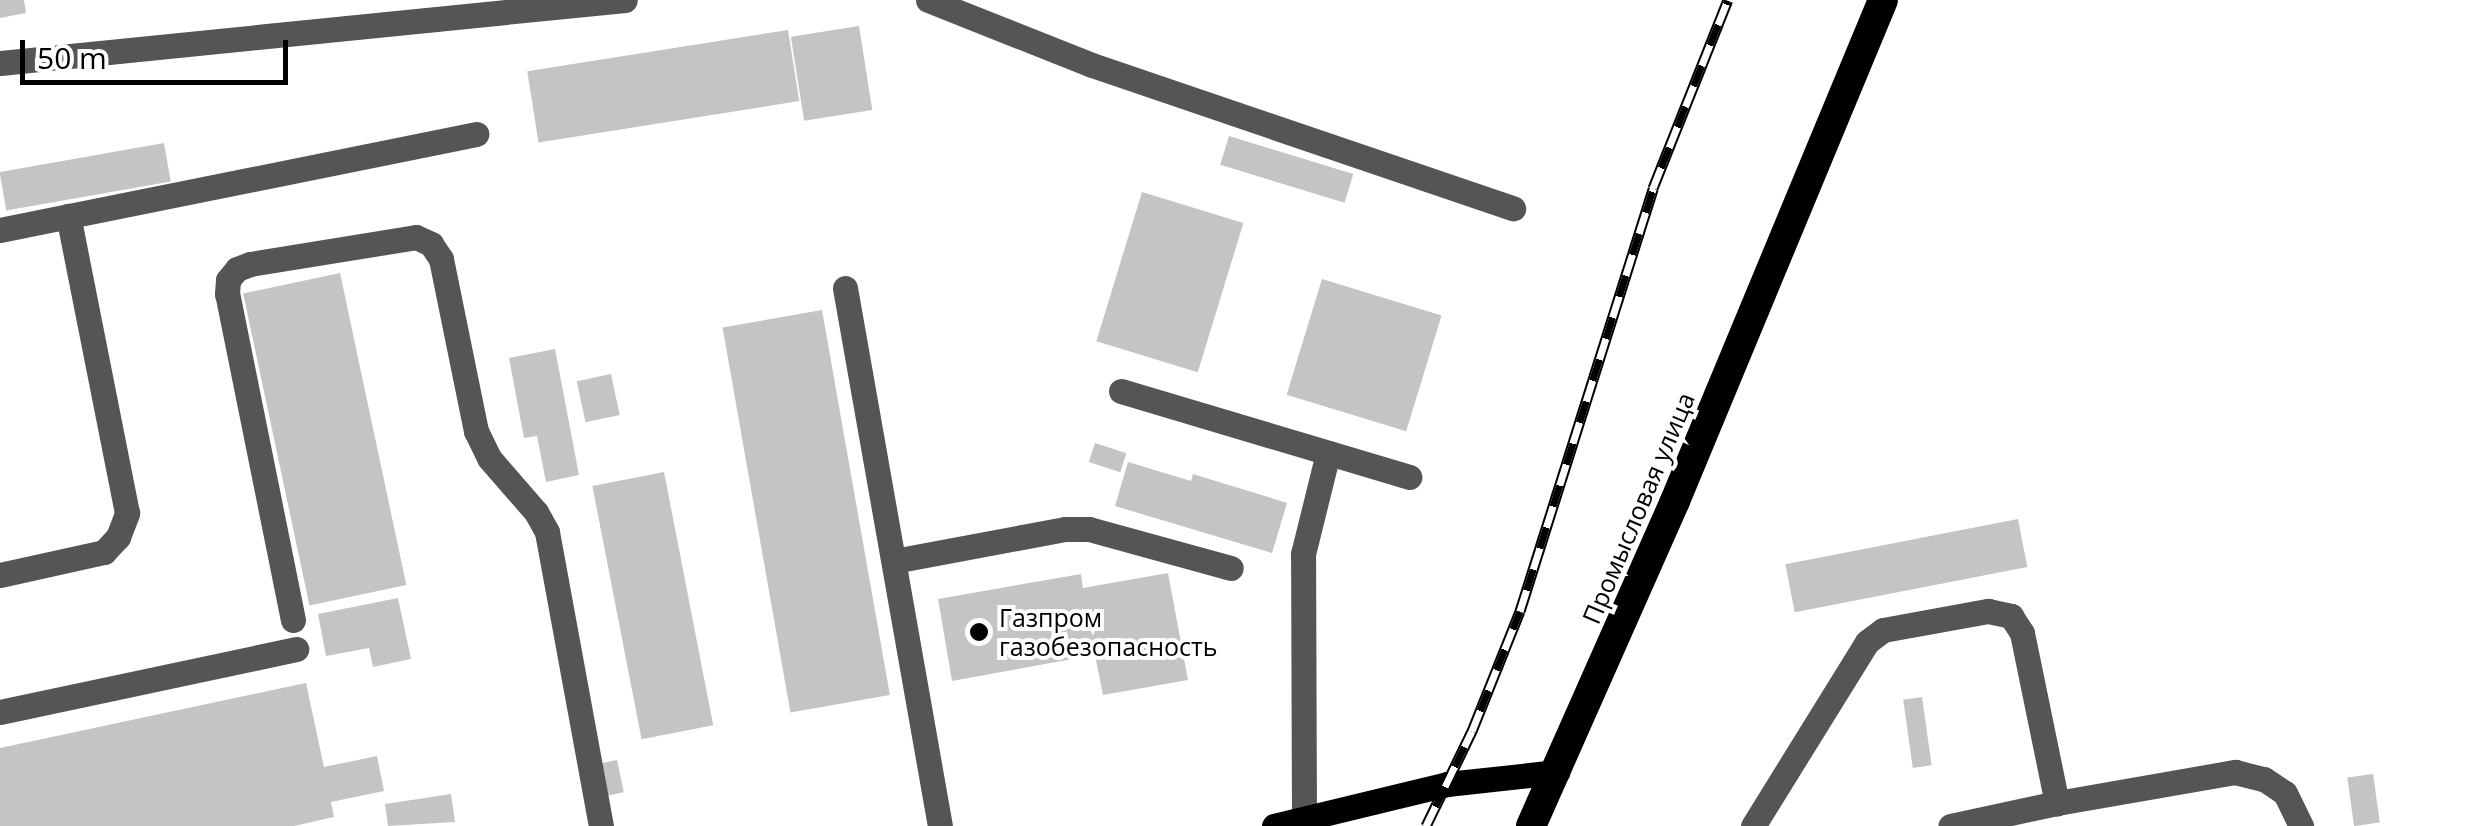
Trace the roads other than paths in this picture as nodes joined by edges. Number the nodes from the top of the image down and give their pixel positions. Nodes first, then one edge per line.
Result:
1 (625, 0) edge
2 (928, 0) edge
3 (1883, 0) edge
4 (0, 62) edge
5 (476, 134) dead end
6 (1513, 208) dead end
7 (68, 216) junction
8 (0, 230) edge
9 (845, 288) dead end
10 (1121, 391) dead end
11 (1328, 453) junction
12 (1408, 477) dead end
13 (894, 562) junction
14 (1232, 568) dead end
15 (0, 575) edge
16 (293, 620) dead end
17 (296, 649) dead end
18 (0, 712) edge
19 (1558, 772) junction
20 (2056, 802) junction
21 (1304, 820) junction
22 (601, 826) edge
23 (940, 826) edge
24 (1274, 826) edge
25 (1531, 826) edge
26 (1753, 826) edge
27 (1950, 826) edge
28 (2300, 826) edge

1 - 4 lane
2 - 6 lane
3 - 19 highway, Промысловая улица
5 - 7 lane
7 - 8 lane
7 - 15 lane
9 - 13 lane
10 - 11 lane
11 - 12 lane
11 - 21 lane
13 - 14 lane
13 - 23 lane
16 - 22 lane
17 - 18 lane
19 - 21 main road
19 - 25 highway, Промысловая улица
20 - 26 lane
20 - 27 lane
20 - 28 lane
21 - 24 main road

